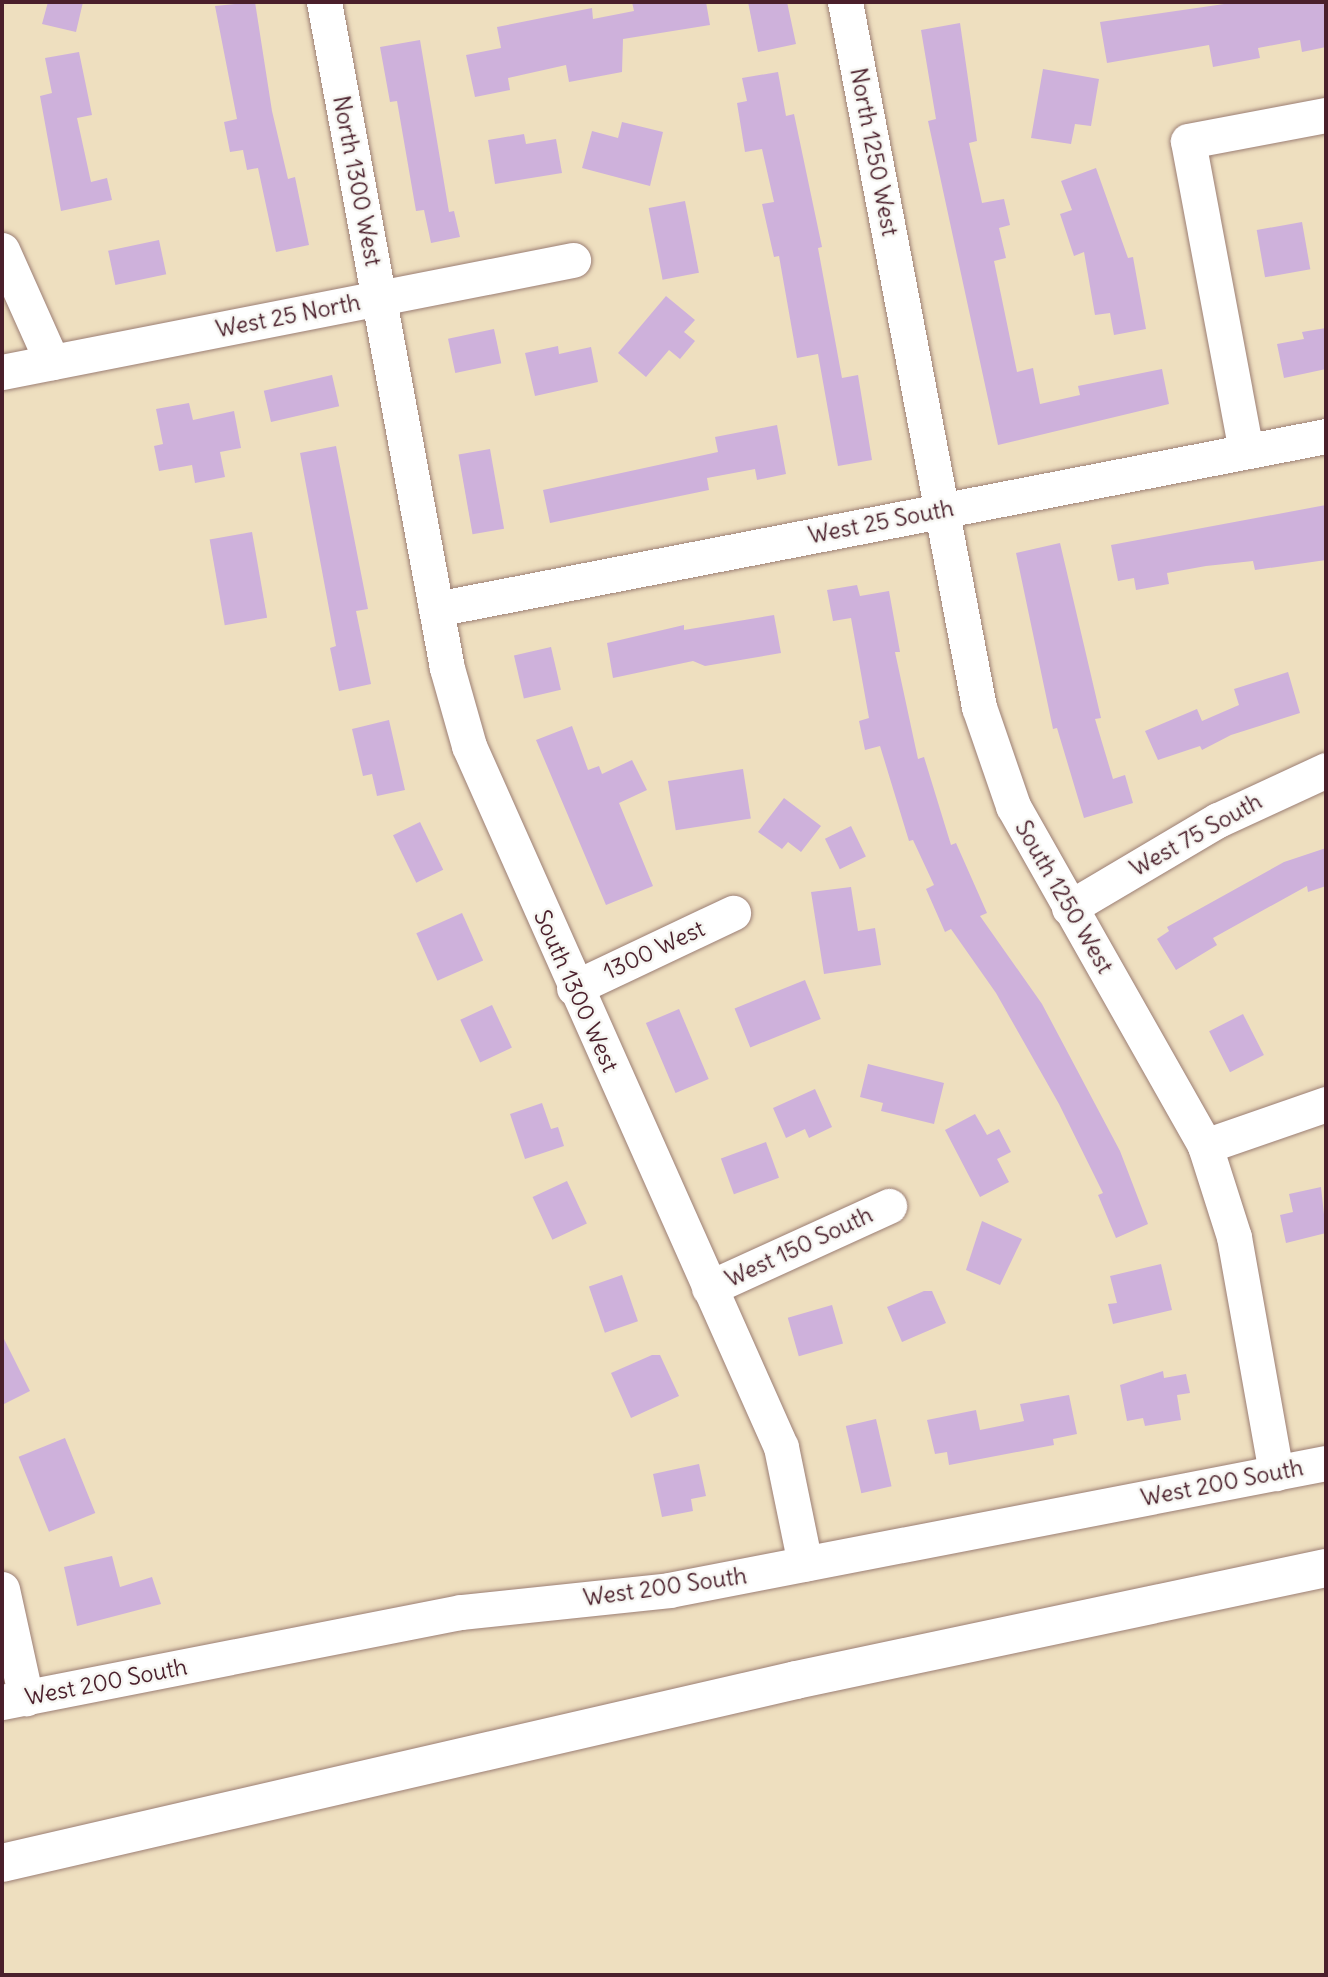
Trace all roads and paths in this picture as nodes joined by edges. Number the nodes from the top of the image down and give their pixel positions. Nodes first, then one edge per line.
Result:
1 (324, 2) edge
2 (845, 2) edge
3 (1326, 115) edge
4 (2, 250) edge
5 (573, 260) dead end
6 (379, 298) junction
7 (902, 303) joint
8 (52, 362) junction
9 (2, 372) edge
10 (398, 402) joint
11 (1326, 436) edge
12 (1246, 452) junction
13 (942, 511) junction
14 (436, 609) junction
15 (1326, 770) edge
16 (1069, 908) junction
17 (733, 913) dead end
18 (574, 988) junction
19 (1326, 1104) edge
20 (1205, 1146) junction
21 (888, 1206) dead end
22 (709, 1288) junction
23 (1326, 1463) edge
24 (1276, 1473) junction
25 (805, 1564) junction
26 (1326, 1568) edge
27 (2, 1589) edge
28 (14, 1700) edge
29 (2, 1863) edge

1 - 6 street, North 1300 West
2 - 7 street, North 1250 West
3 - 12 street
4 - 8 street
5 - 6 street, West 25 North
6 - 8 street, West 25 North
6 - 10 street, North 1300 West
7 - 13 street, South 1250 West
8 - 9 street, West 25 North
10 - 14 street, South 1300 West
11 - 12 street, West 25 South
12 - 13 street, West 25 South
13 - 14 street, West 25 South
13 - 16 street, South 1250 West
14 - 18 street, South 1300 West
15 - 16 street, West 75 South
16 - 20 street, South 1250 West
17 - 18 street, 1300 West
18 - 22 street, South 1300 West
19 - 20 street
20 - 24 street, South 1250 West
21 - 22 street, West 150 South
22 - 25 street, South 1300 West
23 - 24 street, West 200 South
24 - 25 street, West 200 South
25 - 28 street, West 200 South
26 - 29 main road
27 - 28 street

